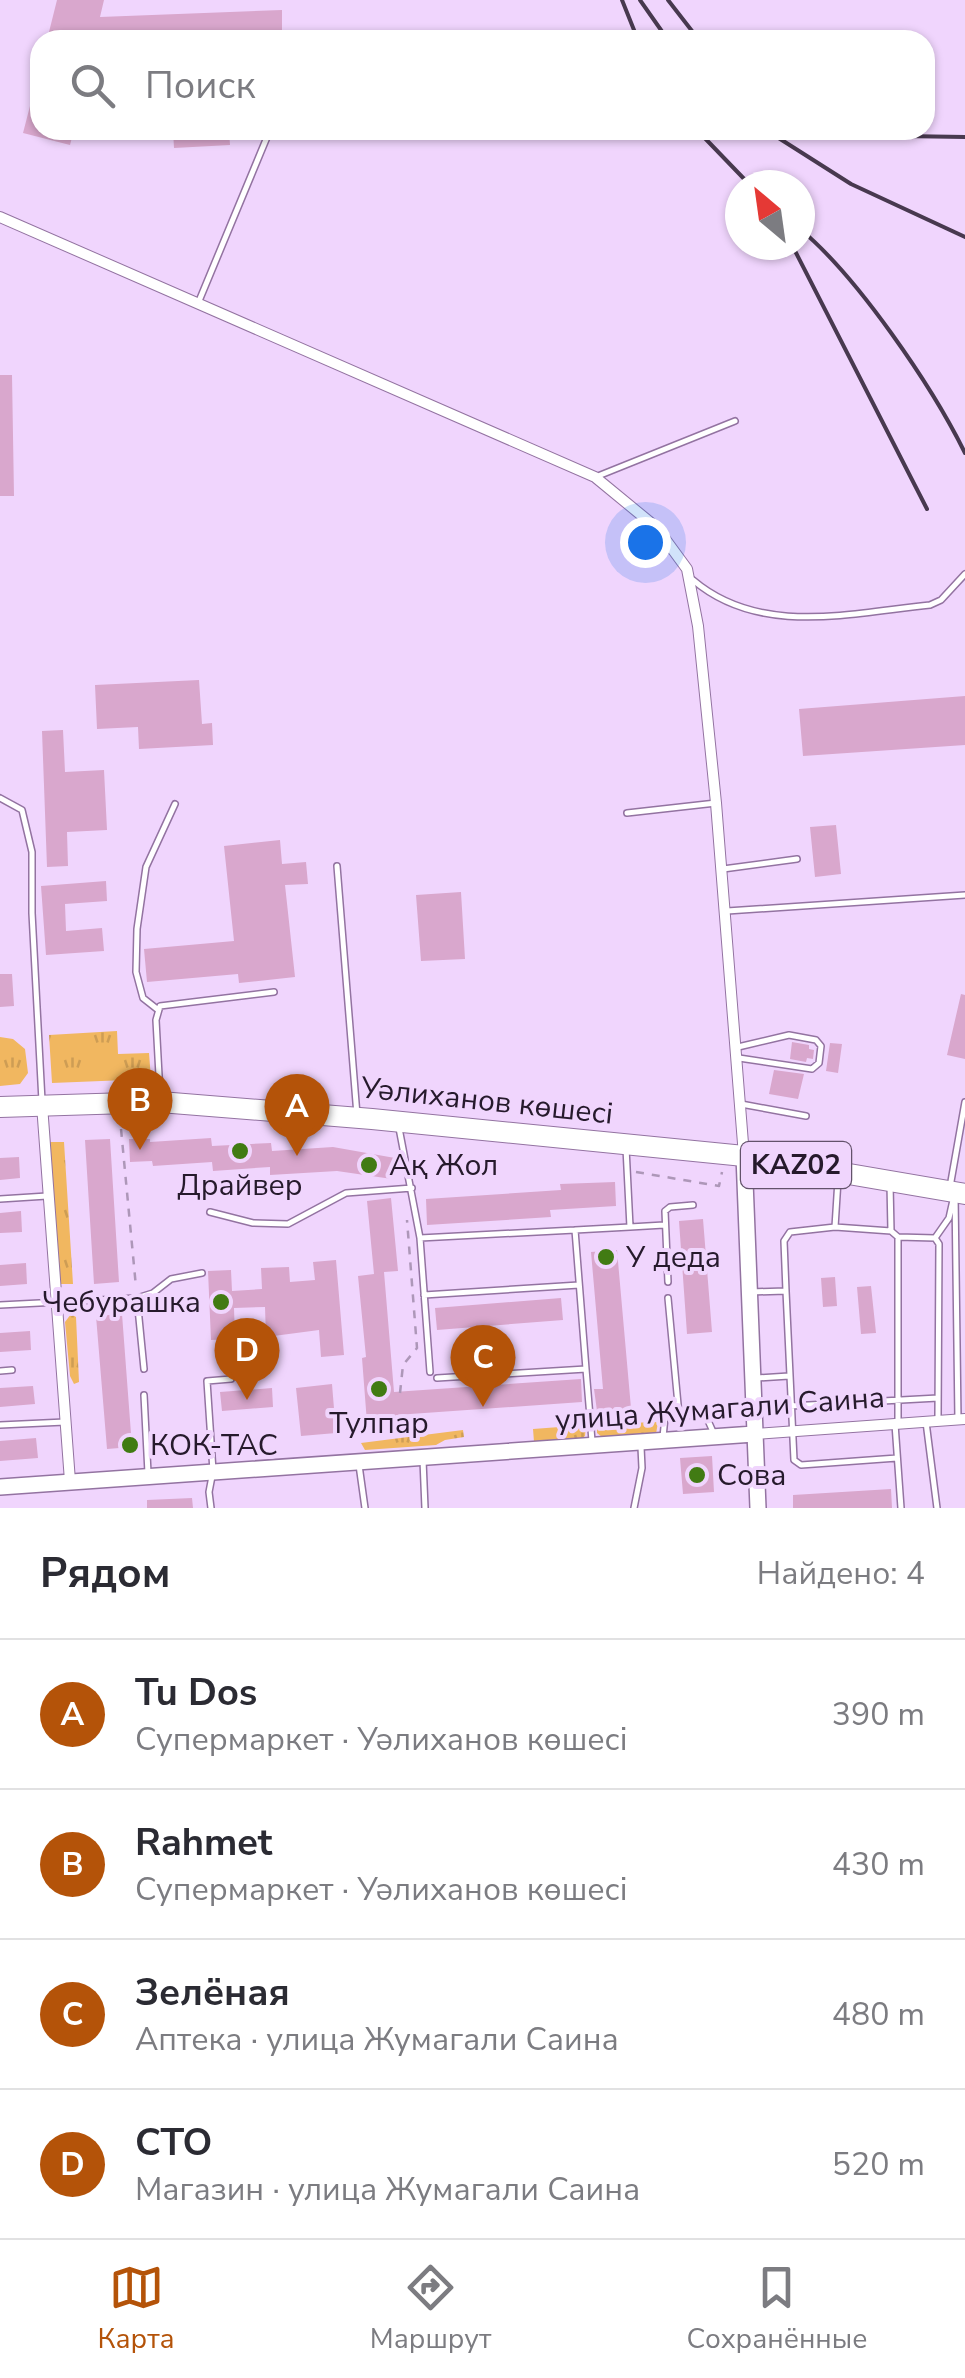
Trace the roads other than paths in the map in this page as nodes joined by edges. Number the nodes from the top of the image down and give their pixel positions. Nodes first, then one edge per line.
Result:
1 (266, 140) edge
2 (0, 217) edge
3 (197, 304) junction
4 (735, 421) dead end
5 (595, 477) junction
6 (686, 569) junction
7 (965, 574) edge
8 (0, 798) edge
9 (716, 803) junction
10 (176, 804) dead end
11 (628, 813) dead end
12 (797, 859) dead end
13 (337, 866) dead end
14 (720, 869) junction
15 (965, 896) edge
16 (724, 911) junction
17 (274, 992) dead end
18 (157, 1009) junction
19 (736, 1052) junction
20 (160, 1102) junction
21 (965, 1102) edge
22 (738, 1103) junction
23 (42, 1104) junction
24 (0, 1108) edge
25 (806, 1116) dead end
26 (358, 1118) junction
27 (400, 1121) junction
28 (626, 1145) junction
29 (744, 1156) junction
30 (838, 1172) junction
31 (890, 1181) junction
32 (412, 1188) junction
33 (956, 1192) edge
34 (49, 1196) junction
35 (0, 1199) edge
36 (693, 1205) dead end
37 (210, 1212) dead end
38 (664, 1225) junction
39 (630, 1226) junction
40 (835, 1227) junction
41 (575, 1230) junction
42 (890, 1231) junction
43 (898, 1237) junction
44 (420, 1238) junction
45 (935, 1238) junction
46 (202, 1273) dead end
47 (668, 1282) dead end
48 (579, 1284) junction
49 (786, 1291) junction
50 (748, 1292) junction
51 (424, 1295) junction
52 (137, 1298) junction
53 (668, 1298) dead end
54 (57, 1300) junction
55 (0, 1304) edge
56 (144, 1369) dead end
57 (586, 1369) junction
58 (12, 1370) dead end
59 (0, 1371) edge
60 (430, 1372) dead end
61 (789, 1376) junction
62 (437, 1378) dead end
63 (752, 1378) junction
64 (231, 1379) dead end
65 (144, 1396) dead end
66 (938, 1398) junction
67 (899, 1400) junction
68 (790, 1406) junction
69 (679, 1416) junction
70 (961, 1420) edge
71 (932, 1421) junction
72 (65, 1422) junction
73 (897, 1424) junction
74 (0, 1425) edge
75 (790, 1431) junction
76 (754, 1434) junction
77 (714, 1436) junction
78 (663, 1440) junction
79 (641, 1441) junction
80 (592, 1444) junction
81 (423, 1457) junction
82 (898, 1458) junction
83 (358, 1462) junction
84 (213, 1472) junction
85 (149, 1476) junction
86 (70, 1481) junction
87 (0, 1486) edge
88 (211, 1508) edge
89 (364, 1508) edge
90 (425, 1508) edge
91 (634, 1508) edge
92 (758, 1508) edge
93 (901, 1508) edge
94 (937, 1508) edge

1 - 3 lane
2 - 3 street
3 - 5 street
4 - 5 lane
5 - 6 street
6 - 7 lane
6 - 9 street
8 - 23 lane
9 - 11 lane
9 - 14 street
10 - 18 lane
12 - 14 lane
13 - 26 lane
14 - 16 street
15 - 16 lane
16 - 19 street
17 - 18 lane
18 - 20 lane
19 - 19 lane
19 - 22 street
20 - 23 highway, Уәлиханов көшесі / KАZ02
20 - 26 highway, Уәлиханов көшесі / KАZ02
21 - 33 lane
22 - 25 lane
22 - 29 street
23 - 24 highway, Уәлиханов көшесі / KАZ02
23 - 34 street
26 - 27 highway, Уәлиханов көшесі / KАZ02
27 - 28 highway, Уәлиханов көшесі / KАZ02
27 - 32 lane
28 - 29 highway, Уәлиханов көшесі / KАZ02
28 - 39 lane
29 - 30 highway, Уәлиханов көшесі / KАZ02
29 - 50 street
30 - 31 highway, Уәлиханов көшесі / KАZ02
30 - 40 lane
31 - 33 highway, Уәлиханов көшесі / KАZ02
31 - 42 lane
32 - 37 lane
32 - 44 lane
33 - 45 lane
33 - 70 lane
34 - 35 lane
34 - 54 street
36 - 38 lane
38 - 39 lane
38 - 47 lane
39 - 41 lane
40 - 42 lane
40 - 49 lane
41 - 44 lane
41 - 48 lane
42 - 43 lane
43 - 45 lane
43 - 67 lane
44 - 51 lane
45 - 66 lane
46 - 52 lane
48 - 51 lane
48 - 57 lane
49 - 50 lane
49 - 61 lane
50 - 63 street
51 - 60 lane
52 - 54 lane
52 - 56 lane
53 - 69 lane
54 - 55 lane
54 - 72 street
57 - 62 lane
57 - 80 lane
58 - 59 lane
61 - 63 lane
61 - 68 lane
63 - 76 street
64 - 84 lane
65 - 85 lane
66 - 67 lane
66 - 71 lane
67 - 68 lane
67 - 73 lane
68 - 75 lane
69 - 77 lane
69 - 78 lane
70 - 71 street, улица Жумагали Саина
71 - 73 street, улица Жумагали Саина
71 - 94 lane
72 - 74 lane
72 - 86 street
73 - 75 street, улица Жумагали Саина
73 - 82 lane
75 - 76 street, улица Жумагали Саина
75 - 82 lane
76 - 77 street, улица Жумагали Саина
76 - 92 street
77 - 78 street, улица Жумагали Саина
78 - 79 street, улица Жумагали Саина
79 - 80 street, улица Жумагали Саина
79 - 91 lane
80 - 81 street, улица Жумагали Саина
81 - 83 street, улица Жумагали Саина
81 - 90 lane
82 - 93 lane
83 - 84 street, улица Жумагали Саина
83 - 89 lane
84 - 85 street, улица Жумагали Саина
84 - 88 lane
85 - 86 street, улица Жумагали Саина
86 - 87 street, улица Жумагали Саина

